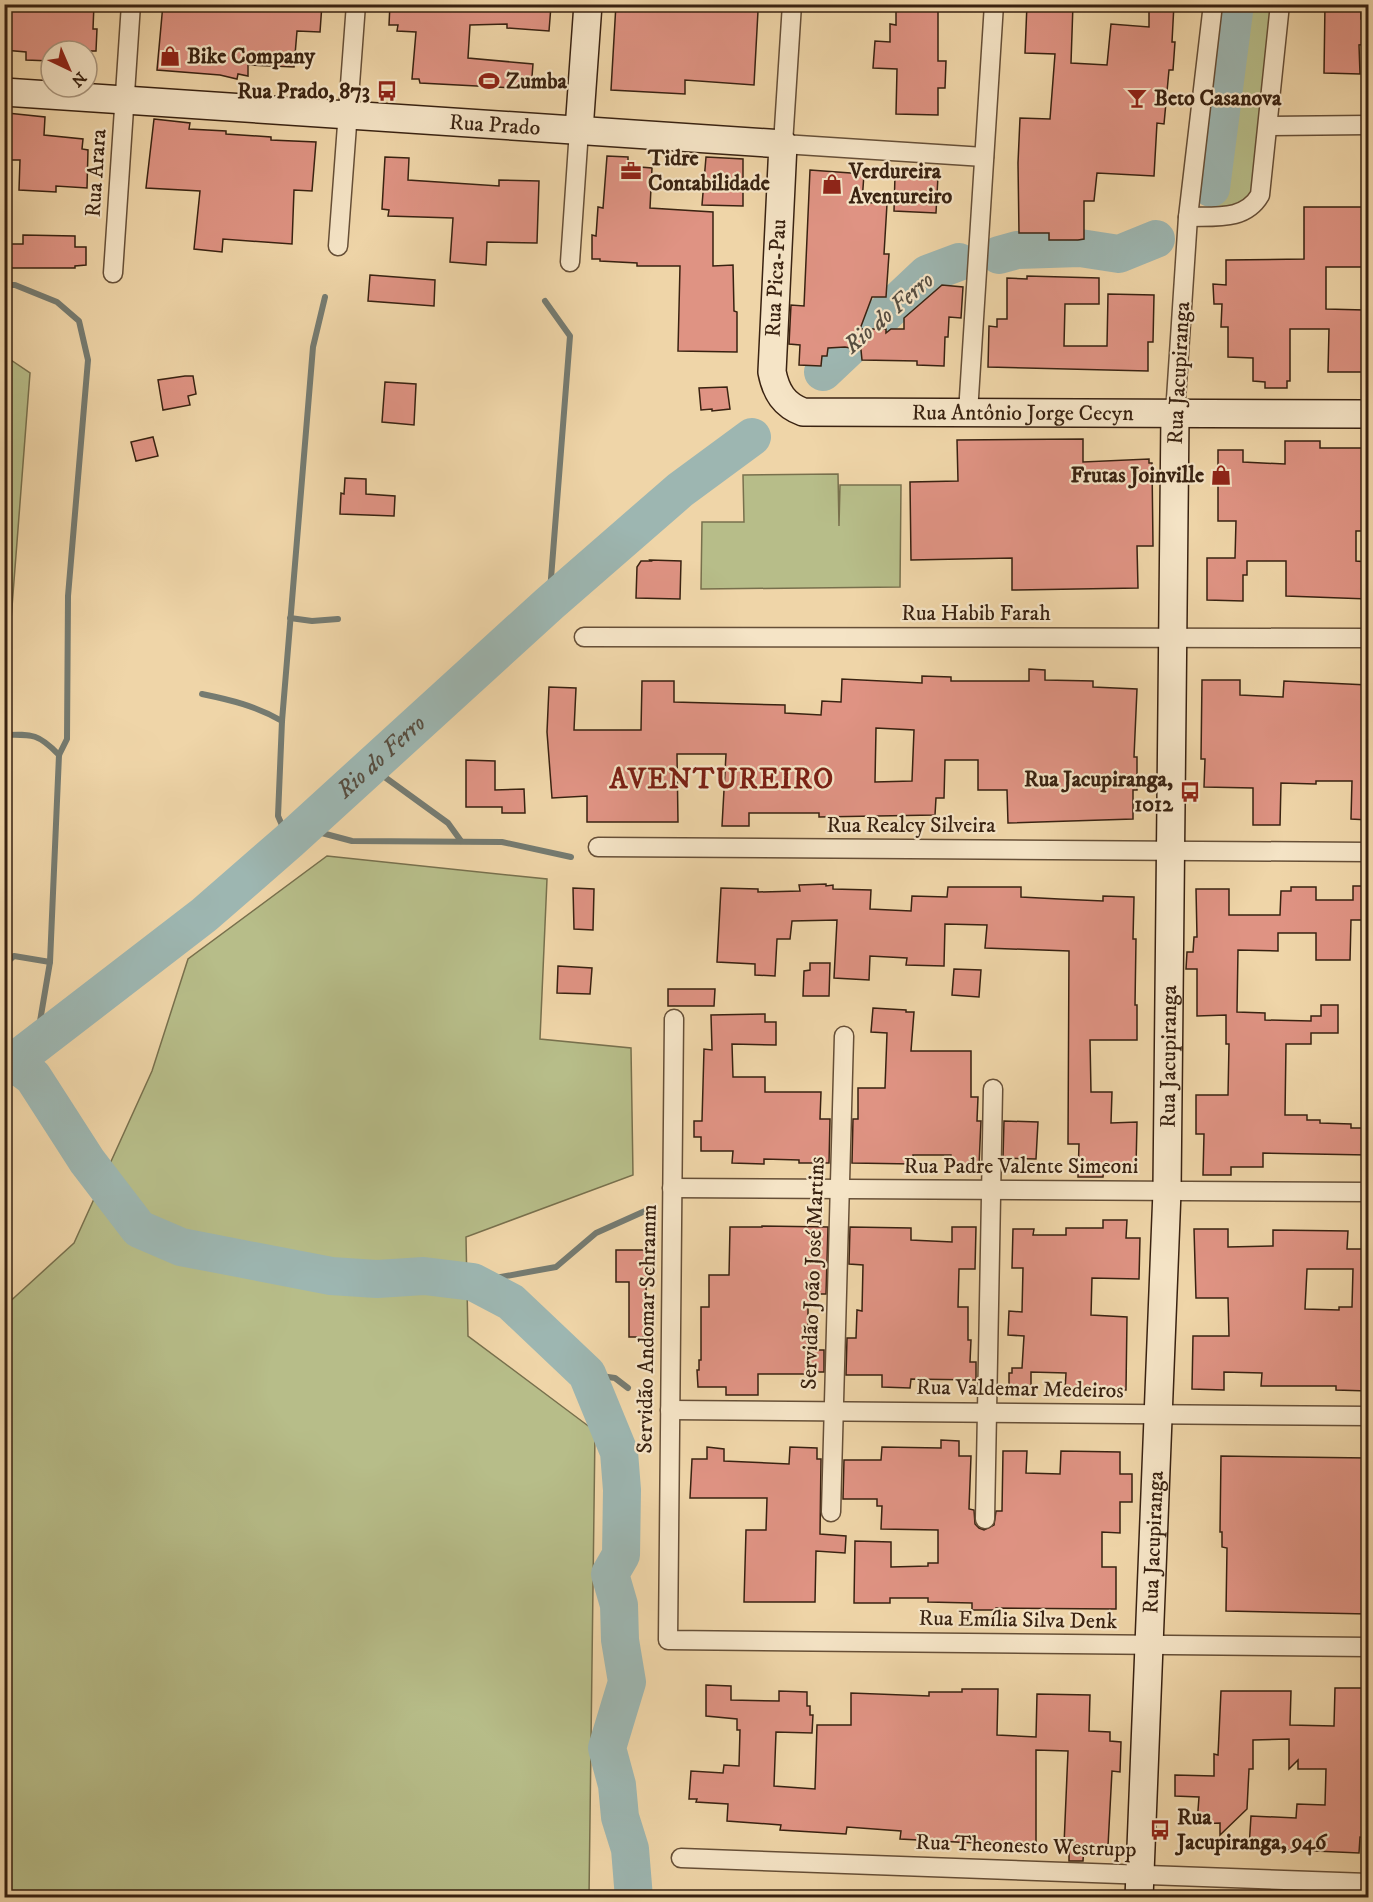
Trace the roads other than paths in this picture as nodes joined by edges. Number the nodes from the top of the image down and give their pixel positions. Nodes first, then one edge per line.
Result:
1 (131, 4) edge
2 (356, 4) edge
3 (588, 4) edge
4 (792, 4) edge
5 (994, 4) edge
6 (1213, 4) edge
7 (1280, 4) edge
8 (4, 92) edge
9 (125, 100) junction
10 (348, 115) junction
11 (1368, 125) edge
12 (1268, 126) junction
13 (579, 130) junction
14 (783, 144) junction
15 (984, 157) junction
16 (1188, 217) junction
17 (338, 246) dead end
18 (570, 262) dead end
19 (113, 273) dead end
20 (787, 405) joint
21 (968, 413) junction
22 (1175, 414) junction
23 (1368, 414) edge
24 (584, 637) dead end
25 (1173, 638) junction
26 (1368, 638) edge
27 (598, 847) dead end
28 (1172, 851) junction
29 (1368, 852) edge
30 (674, 1019) dead end
31 (844, 1036) dead end
32 (993, 1089) dead end
33 (672, 1188) junction
34 (839, 1189) junction
35 (991, 1190) junction
36 (1167, 1191) junction
37 (1368, 1192) edge
38 (670, 1410) junction
39 (834, 1411) junction
40 (987, 1412) junction
41 (1157, 1414) junction
42 (1368, 1416) edge
43 (831, 1512) dead end
44 (985, 1519) dead end
45 (668, 1640) joint
46 (1149, 1645) junction
47 (1368, 1647) edge
48 (681, 1858) dead end
49 (1368, 1883) edge
50 (1140, 1886) edge

1 - 9 street, Rua Arara
2 - 10 street
3 - 13 street
4 - 14 street, Rua Pica-Pau
5 - 15 street
6 - 16 street, Rua Jacupiranga
7 - 12 street
8 - 9 street, Rua Prado
9 - 10 street, Rua Prado
9 - 19 street, Rua Arara
10 - 13 street, Rua Prado
10 - 17 street
11 - 12 street
12 - 16 street
13 - 14 street, Rua Prado
13 - 18 street
14 - 15 street, Rua Prado
14 - 20 street, Rua Pica-Pau
15 - 21 street
16 - 22 street, Rua Jacupiranga
20 - 21 street, Rua Antônio Jorge Cecyn
21 - 22 street, Rua Antônio Jorge Cecyn
22 - 23 street, Rua Antônio Jorge Cecyn
22 - 25 street, Rua Jacupiranga
24 - 25 street, Rua Habib Farah
25 - 26 street, Rua Habib Farah
25 - 28 street, Rua Jacupiranga
27 - 28 street, Rua Realcy Silveira
28 - 29 street, Rua Realcy Silveira
28 - 36 street, Rua Jacupiranga
30 - 33 street, Servidão Andomar Schramm
31 - 34 street, Servidão João José Martins
32 - 35 street
33 - 34 street, Rua Padre Valente Simeoni
33 - 38 street, Servidão Andomar Schramm
34 - 35 street, Rua Padre Valente Simeoni
34 - 39 street, Servidão João José Martins
35 - 36 street, Rua Padre Valente Simeoni
35 - 40 street
36 - 37 street, Rua Padre Valente Simeoni
36 - 41 street, Rua Jacupiranga
38 - 39 street, Rua Valdemar Medeiros
38 - 45 street, Servidão Andomar Schramm
39 - 40 street, Rua Valdemar Medeiros
39 - 43 street, Servidão João José Martins
40 - 41 street, Rua Valdemar Medeiros
40 - 44 street
41 - 42 street, Rua Valdemar Medeiros
41 - 46 street, Rua Jacupiranga
45 - 46 street, Rua Emília Silva Denk
46 - 47 street, Rua Emília Silva Denk
46 - 50 street, Rua Jacupiranga
48 - 50 street, Rua Theonesto Westrupp
49 - 50 street, Rua Theonesto Westrupp

